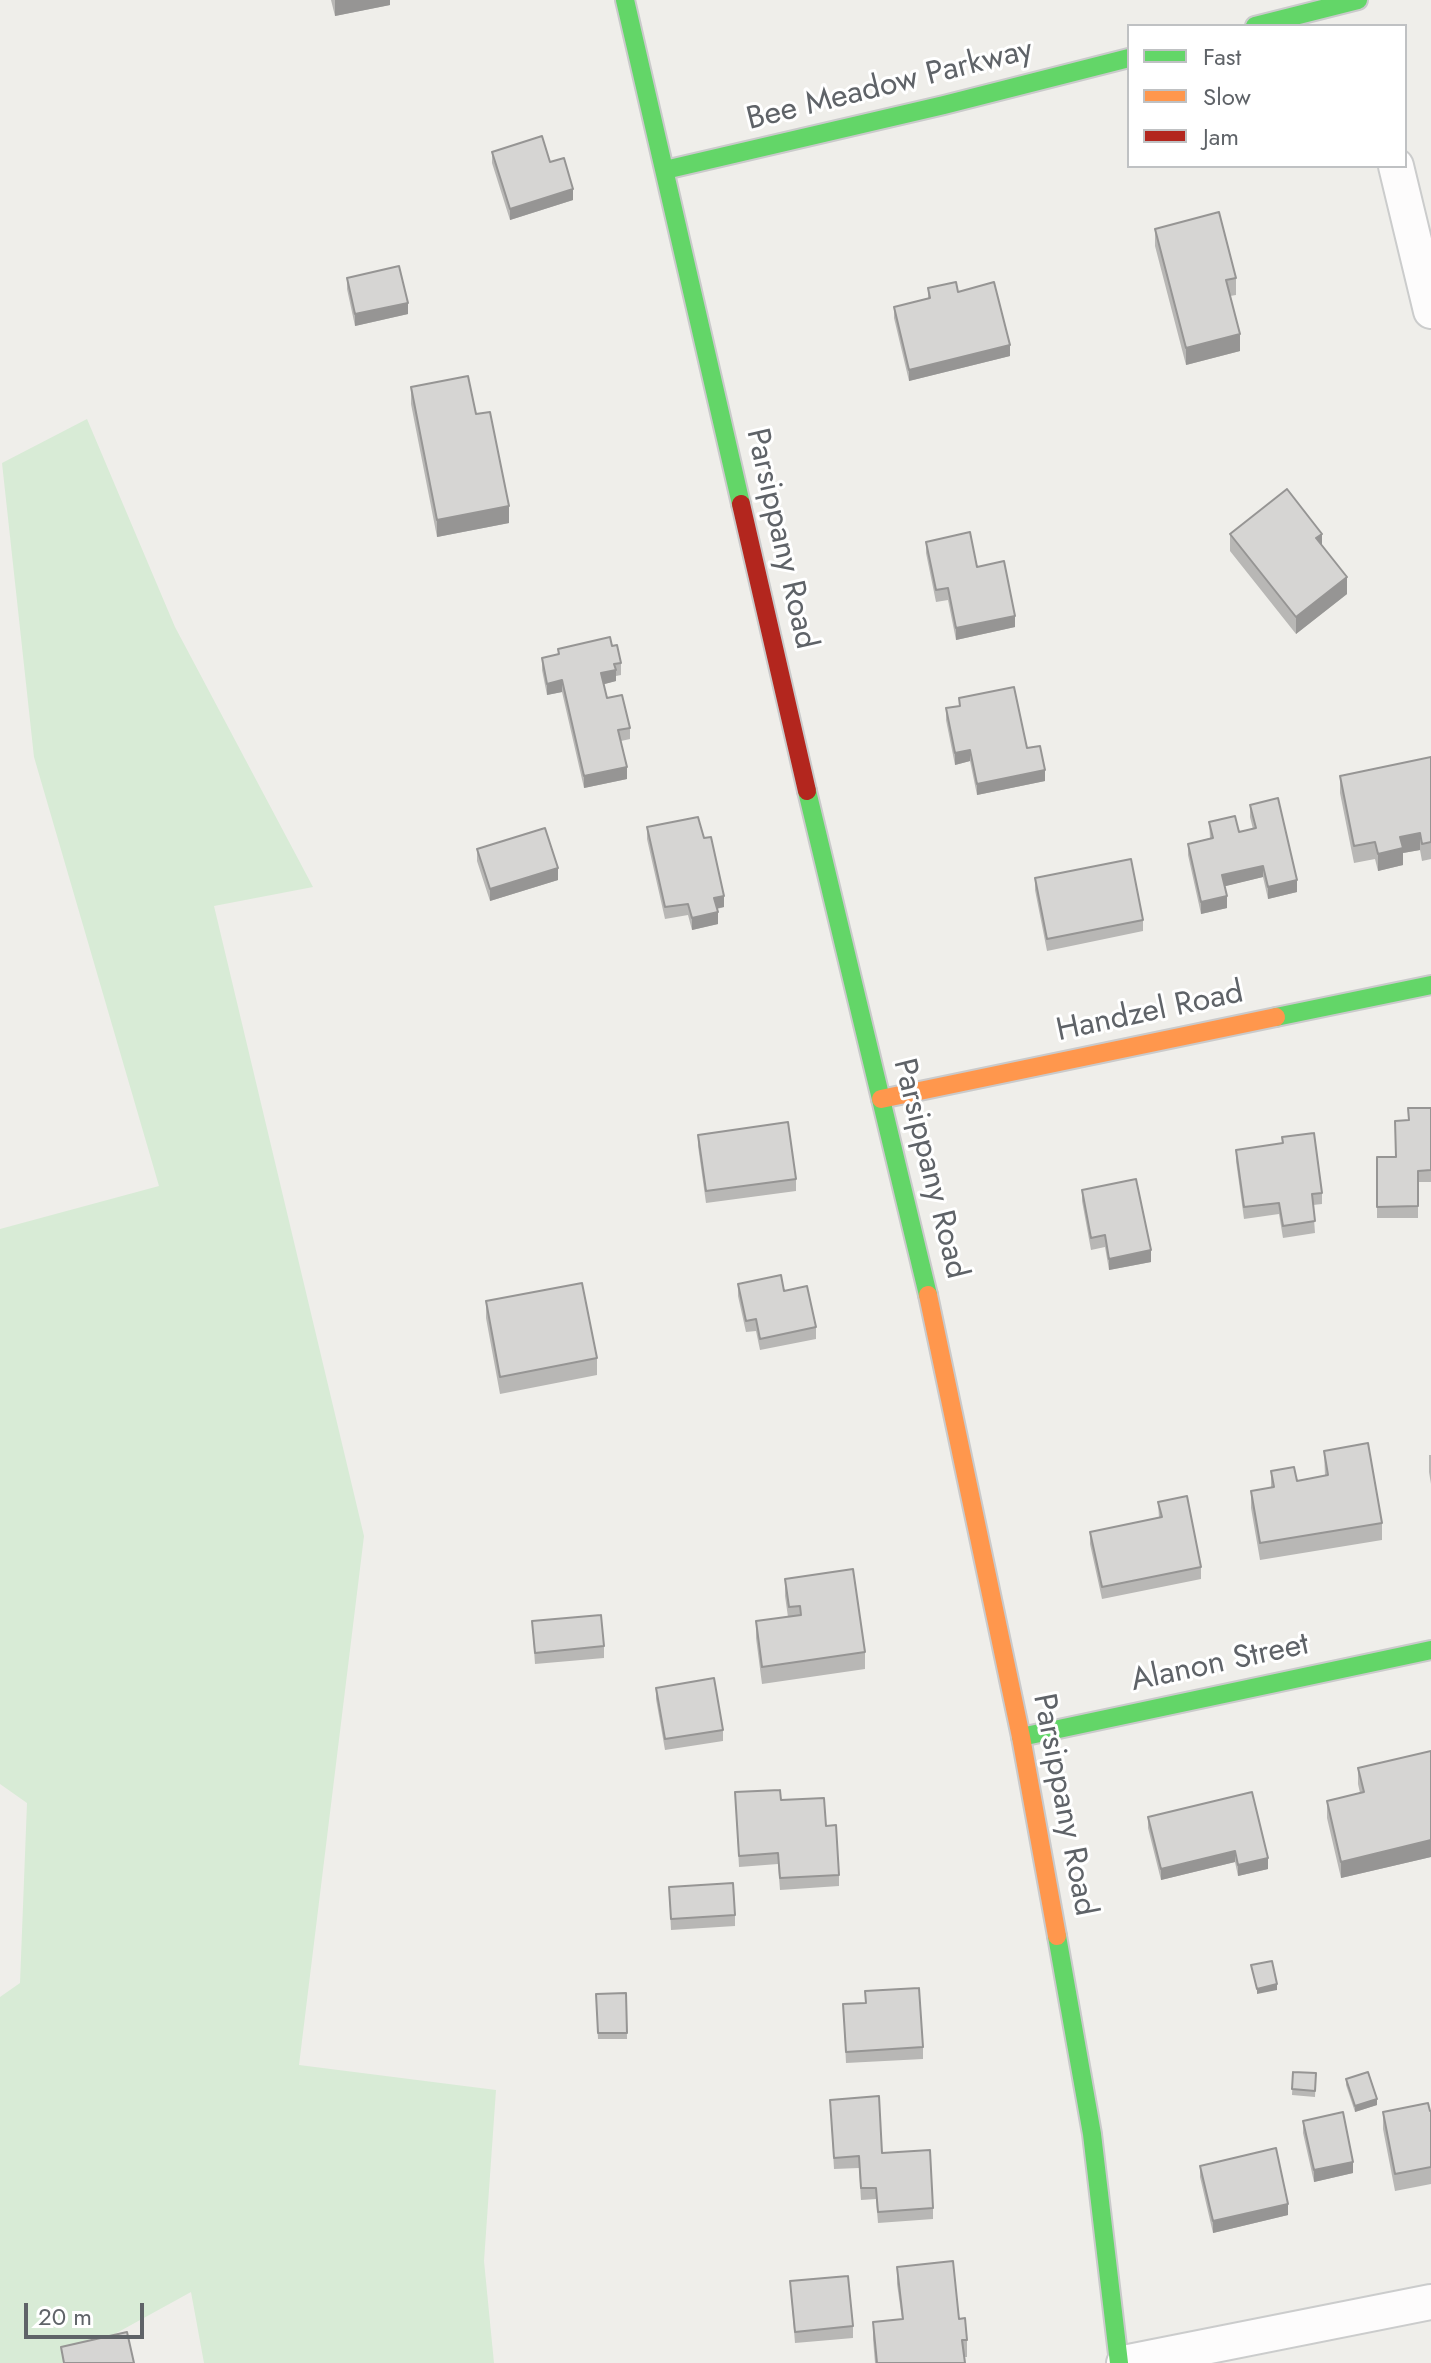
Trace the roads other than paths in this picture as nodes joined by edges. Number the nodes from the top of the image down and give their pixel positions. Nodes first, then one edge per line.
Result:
1 (625, 0) edge
2 (1357, 0) edge
3 (1263, 24) edge
4 (1362, 24) edge
5 (1127, 59) edge
6 (1396, 168) edge
7 (665, 170) junction
8 (1431, 311) edge
9 (1431, 985) edge
10 (881, 1099) junction
11 (1431, 1650) edge
12 (1021, 1737) junction
13 (1431, 2302) edge
14 (1122, 2363) edge

1 - 7 main road, Parsippany Road
2 - 3 main road
2 - 4 street
5 - 7 main road, Bee Meadow Parkway
6 - 8 street
7 - 10 main road, Parsippany Road
9 - 10 main road, Handzel Road
10 - 12 main road, Parsippany Road
11 - 12 main road, Alanon Street
12 - 14 main road, Parsippany Road
13 - 14 street

